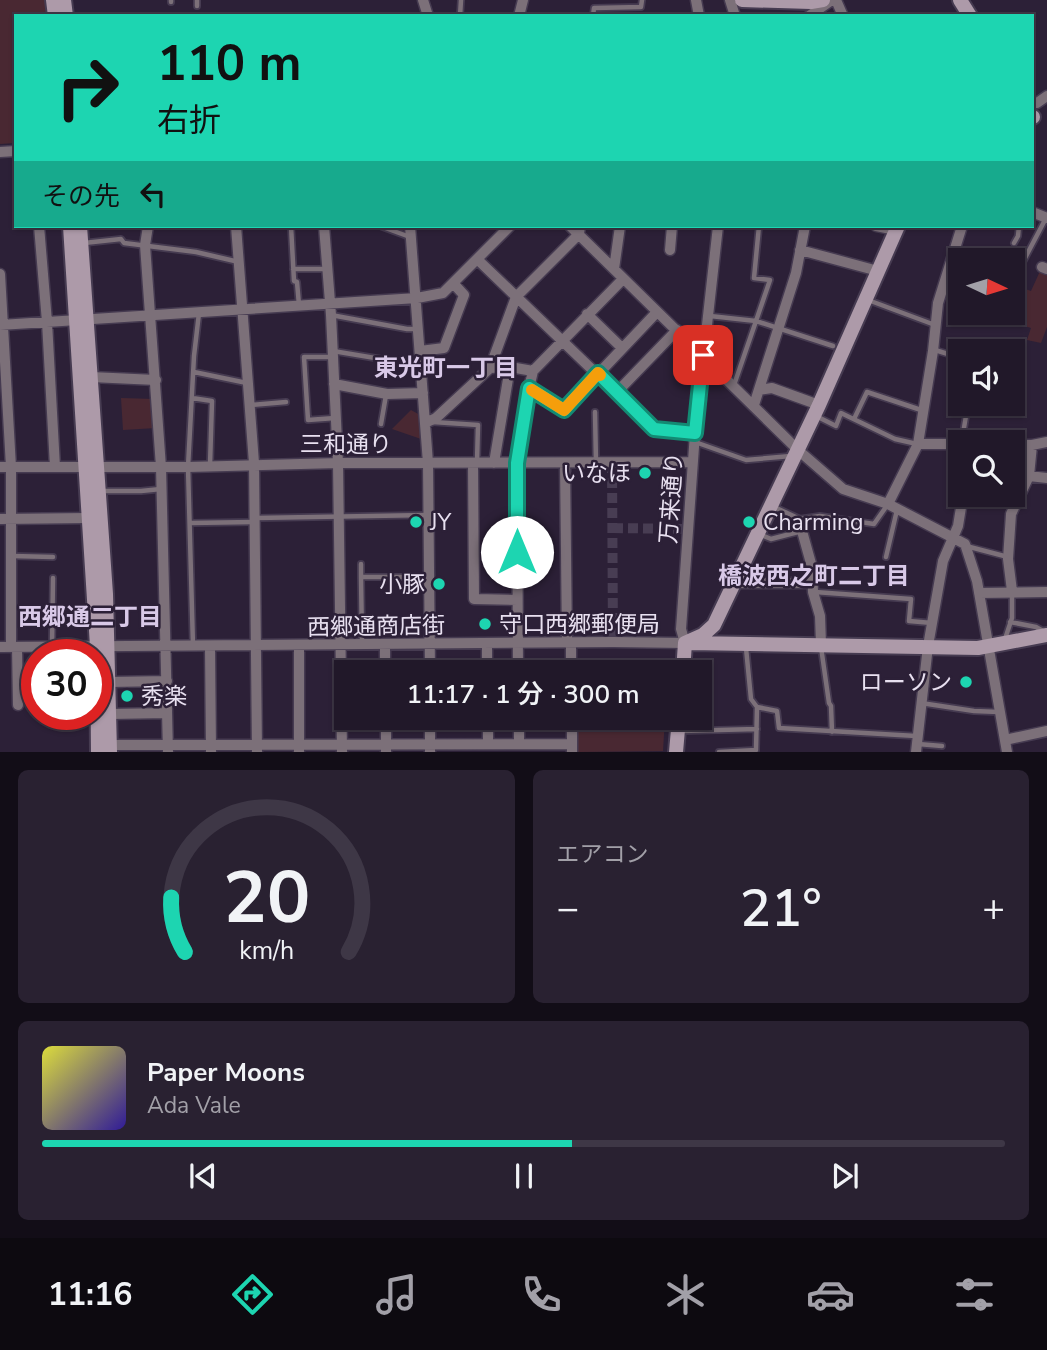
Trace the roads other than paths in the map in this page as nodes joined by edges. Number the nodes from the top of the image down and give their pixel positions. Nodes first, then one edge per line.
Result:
1 (594, 0) edge
2 (642, 0) edge
3 (742, 0) edge
4 (822, 0) edge
5 (834, 0) edge
6 (772, 1) edge
7 (594, 8) junction
8 (593, 14) edge
9 (812, 14) edge
10 (1047, 96) edge
11 (1034, 112) edge
12 (1047, 218) edge
13 (39, 228) edge
14 (70, 228) edge
15 (80, 228) edge
16 (148, 228) edge
17 (236, 228) edge
18 (291, 228) edge
19 (324, 228) edge
20 (386, 228) edge
21 (410, 228) edge
22 (508, 228) edge
23 (620, 228) edge
24 (672, 228) edge
25 (718, 228) edge
26 (759, 228) edge
27 (804, 228) edge
28 (897, 228) edge
29 (961, 228) edge
30 (1018, 228) edge
31 (580, 230) edge
32 (411, 237) junction
33 (81, 243) junction
34 (1014, 243) dead end
35 (145, 245) junction
36 (955, 248) edge
37 (670, 250) dead end
38 (800, 250) junction
39 (1026, 257) edge
40 (477, 258) junction
41 (240, 262) junction
42 (327, 268) junction
43 (293, 269) junction
44 (614, 269) junction
45 (878, 271) junction
46 (948, 272) edge
47 (0, 274) edge
48 (623, 279) junction
49 (453, 283) junction
50 (516, 297) junction
51 (417, 298) junction
52 (866, 299) junction
53 (330, 302) junction
54 (299, 304) junction
55 (243, 308) junction
56 (200, 312) junction
57 (657, 312) junction
58 (587, 314) junction
59 (331, 315) junction
60 (152, 316) junction
61 (709, 316) junction
62 (81, 320) junction
63 (756, 321) junction
64 (47, 322) junction
65 (2, 325) edge
66 (936, 326) junction
67 (419, 329) junction
68 (779, 329) junction
69 (677, 330) junction
70 (562, 341) junction
71 (833, 346) dead end
72 (622, 348) junction
73 (933, 349) junction
74 (420, 351) junction
75 (333, 354) junction
76 (948, 354) edge
77 (703, 355) junction
78 (393, 361) dead end
79 (510, 367) junction
80 (489, 368) junction
81 (533, 371) junction
82 (194, 372) junction
83 (598, 373) junction
84 (91, 377) junction
85 (156, 380) junction
86 (248, 383) junction
87 (334, 384) junction
88 (734, 386) junction
89 (529, 388) junction
90 (759, 390) junction
91 (617, 392) junction
92 (424, 393) junction
93 (387, 394) junction
94 (192, 398) junction
95 (286, 402) dead end
96 (250, 405) junction
97 (754, 405) junction
98 (816, 410) junction
99 (922, 410) junction
100 (595, 412) dead end
101 (336, 418) junction
102 (854, 419) junction
103 (427, 422) junction
104 (381, 424) dead end
105 (524, 430) joint
106 (694, 437) junction
107 (1047, 442) edge
108 (918, 444) junction
109 (948, 444) edge
110 (1025, 445) edge
111 (1032, 445) junction
112 (797, 452) junction
113 (693, 462) junction
114 (254, 463) junction
115 (338, 463) junction
116 (428, 463) junction
117 (494, 463) junction
118 (517, 463) junction
119 (565, 463) junction
120 (475, 464) junction
121 (596, 464) junction
122 (210, 466) junction
123 (0, 467) edge
124 (11, 467) junction
125 (55, 467) junction
126 (92, 467) junction
127 (162, 467) junction
128 (188, 467) junction
129 (1029, 476) junction
130 (1047, 478) edge
131 (162, 489) junction
132 (99, 491) junction
133 (772, 506) junction
134 (893, 507) junction
135 (961, 507) edge
136 (340, 515) junction
137 (428, 515) junction
138 (89, 518) junction
139 (0, 519) edge
140 (800, 519) junction
141 (13, 520) junction
142 (255, 520) junction
143 (190, 523) junction
144 (802, 531) junction
145 (759, 534) junction
146 (952, 539) junction
147 (965, 546) junction
148 (12, 556) junction
149 (53, 557) dead end
150 (886, 557) dead end
151 (1009, 557) junction
152 (361, 565) dead end
153 (361, 577) junction
154 (428, 577) junction
155 (52, 579) dead end
156 (736, 583) junction
157 (812, 587) junction
158 (1012, 592) junction
159 (1047, 592) edge
160 (979, 593) junction
161 (517, 600) junction
162 (1010, 622) junction
163 (933, 623) junction
164 (1047, 634) edge
165 (51, 639) edge
166 (102, 639) edge
167 (103, 639) edge
168 (518, 642) junction
169 (569, 643) junction
170 (685, 643) junction
171 (746, 643) junction
172 (1004, 643) junction
173 (487, 644) junction
174 (821, 644) junction
175 (256, 645) junction
176 (341, 645) junction
177 (362, 645) junction
178 (385, 645) junction
179 (430, 645) junction
180 (299, 646) junction
181 (928, 646) junction
182 (9, 647) edge
183 (112, 647) edge
184 (166, 647) junction
185 (193, 647) junction
186 (210, 647) junction
187 (988, 648) junction
188 (385, 660) edge
189 (430, 660) edge
190 (487, 660) edge
191 (518, 660) edge
192 (570, 660) edge
193 (684, 660) edge
194 (166, 681) junction
195 (112, 682) edge
196 (921, 703) junction
197 (18, 705) dead end
198 (757, 707) junction
199 (1000, 712) junction
200 (167, 713) junction
201 (112, 714) edge
202 (712, 726) edge
203 (757, 729) junction
204 (104, 730) edge
205 (107, 730) edge
206 (386, 730) edge
207 (430, 730) edge
208 (488, 730) edge
209 (519, 730) edge
210 (572, 730) edge
211 (678, 730) edge
212 (1047, 731) edge
213 (832, 732) junction
214 (1005, 740) junction
215 (488, 744) junction
216 (519, 744) junction
217 (916, 744) edge
218 (942, 746) dead end
219 (104, 748) edge
220 (168, 748) edge
221 (211, 748) edge
222 (257, 748) edge
223 (299, 748) edge
224 (342, 748) edge
225 (386, 748) edge
226 (430, 748) edge
227 (572, 748) edge
228 (676, 751) edge
229 (719, 751) edge
230 (1007, 751) edge

1 - 7 lane
2 - 7 lane
3 - 6 street
4 - 6 street
5 - 9 street
7 - 8 lane
10 - 11 street
12 - 39 lane
13 - 64 street
14 - 62 street
15 - 33 street
16 - 35 street
17 - 41 street
18 - 43 lane
19 - 42 street
20 - 32 lane
21 - 32 street
22 - 40 street
23 - 44 street
24 - 37 street
25 - 61 street, 万来通り
26 - 63 lane
27 - 38 street
28 - 45 street
29 - 36 street
30 - 34 lane
31 - 44 street
31 - 50 street
32 - 51 street
33 - 35 lane
33 - 62 street
35 - 41 lane
35 - 60 street
38 - 45 street
38 - 68 street
40 - 49 street
40 - 50 street
41 - 55 street
42 - 43 lane
42 - 53 street
43 - 54 lane
44 - 48 street
45 - 52 street
46 - 66 street
47 - 65 street
48 - 57 street
48 - 58 street
49 - 51 street
49 - 74 street
50 - 70 street
50 - 80 street
51 - 53 street
51 - 67 street
52 - 66 lane
52 - 98 street
53 - 54 street
53 - 59 street
54 - 55 street
55 - 56 street
55 - 86 street
56 - 60 street
56 - 82 lane
57 - 69 street
57 - 72 street
58 - 70 street
58 - 72 street
59 - 67 lane
59 - 75 street
60 - 62 street
60 - 85 street
61 - 63 lane
61 - 77 street, 万来通り
62 - 64 street
62 - 84 street
62 - 126 street
63 - 68 lane
63 - 88 lane
64 - 65 street
64 - 125 street
65 - 124 street
66 - 73 street
67 - 74 street
68 - 71 lane
68 - 90 street
69 - 77 street
69 - 91 street
70 - 81 street
70 - 83 street
72 - 83 street
73 - 76 lane
73 - 99 street
74 - 92 street
75 - 78 lane
75 - 87 street
75 - 101 lane
77 - 88 street
77 - 106 street, 万来通り
79 - 80 street
79 - 81 street
79 - 117 street
80 - 103 street
81 - 89 street
82 - 86 lane
82 - 94 lane
83 - 89 street
83 - 91 street
84 - 85 street
84 - 126 street
85 - 127 street
86 - 96 street
87 - 93 street
87 - 101 street
88 - 97 street
89 - 105 lane
90 - 97 street
90 - 98 street
91 - 106 street
92 - 93 street
92 - 103 street
93 - 104 lane
94 - 122 lane
94 - 128 lane
95 - 96 lane
96 - 114 street
97 - 112 street
98 - 102 lane
98 - 112 street
99 - 102 lane
99 - 108 street
100 - 121 lane
101 - 115 street
102 - 108 lane
103 - 116 street
103 - 120 lane
105 - 118 street
106 - 112 lane
106 - 113 street, 万来通り
107 - 111 street
108 - 109 street
108 - 134 street
110 - 111 street
111 - 129 street
112 - 133 street
112 - 134 street
113 - 121 street, 三和通り
113 - 170 street, 万来通り
114 - 115 street, 三和通り
114 - 122 street, 三和通り
114 - 142 street
115 - 116 street, 三和通り
115 - 136 street
116 - 120 street, 三和通り
116 - 137 street
117 - 118 street, 三和通り
117 - 120 street, 三和通り
118 - 119 street, 三和通り
118 - 161 street
119 - 121 street, 三和通り
119 - 169 street
120 - 161 street
122 - 128 street, 三和通り
123 - 124 street, 三和通り
124 - 125 street, 三和通り
124 - 141 street
125 - 126 street, 三和通り
126 - 127 street, 三和通り
126 - 132 street
126 - 138 street
127 - 128 street, 三和通り
127 - 131 street
128 - 143 lane
129 - 130 street
129 - 151 street
131 - 132 lane
131 - 184 street
132 - 167 street
133 - 140 lane
133 - 145 street
134 - 140 lane
134 - 146 street
134 - 150 lane
135 - 146 street
136 - 137 lane
136 - 142 lane
136 - 176 street
137 - 154 street
138 - 141 street
138 - 166 street
139 - 141 street
140 - 144 lane
141 - 148 street
142 - 143 lane
142 - 175 street
143 - 185 lane
144 - 145 lane
144 - 157 street
145 - 156 street
146 - 147 street
146 - 163 street
147 - 151 lane
147 - 160 street
148 - 149 lane
148 - 182 street
151 - 158 street
152 - 153 lane
153 - 154 lane
153 - 177 lane
154 - 179 street
155 - 165 lane
156 - 157 street
156 - 170 street
157 - 163 lane
157 - 174 street
158 - 159 street
158 - 160 street
158 - 162 lane
160 - 187 street
161 - 168 street
162 - 164 lane
162 - 172 lane
163 - 181 street
164 - 172 street
168 - 169 street, 西郷通商店街
168 - 173 street, 西郷通商店街
168 - 191 street
169 - 170 street, 西郷通商店街
169 - 192 street
170 - 171 street
170 - 193 street
171 - 174 street
171 - 198 lane
172 - 187 street
173 - 179 street, 西郷通商店街
173 - 190 street
174 - 181 street
174 - 213 lane
175 - 180 street, 西郷通商店街
175 - 186 street, 西郷通商店街
175 - 222 street
176 - 177 street, 西郷通商店街
176 - 180 street, 西郷通商店街
176 - 224 street
177 - 178 street, 西郷通商店街
178 - 179 street, 西郷通商店街
178 - 188 street
179 - 189 street
180 - 223 street
181 - 187 street
181 - 196 street
182 - 197 street
183 - 184 street, 西郷通商店街
184 - 185 street, 西郷通商店街
184 - 194 street
185 - 186 street, 西郷通商店街
186 - 221 street
187 - 199 street
194 - 195 street
194 - 200 street
196 - 199 lane
196 - 217 street
198 - 203 lane
198 - 213 lane
199 - 214 street
200 - 201 street
200 - 220 street
202 - 203 lane
203 - 229 lane
204 - 219 street
205 - 219 street
206 - 225 street
207 - 226 street
208 - 215 street
209 - 216 street
210 - 227 street
211 - 228 street
212 - 214 street
213 - 217 lane
214 - 230 street
215 - 216 street
215 - 226 street
216 - 227 street
217 - 218 lane
219 - 220 street
220 - 221 street
221 - 222 street
222 - 223 street
223 - 224 street
224 - 225 street
225 - 226 street

